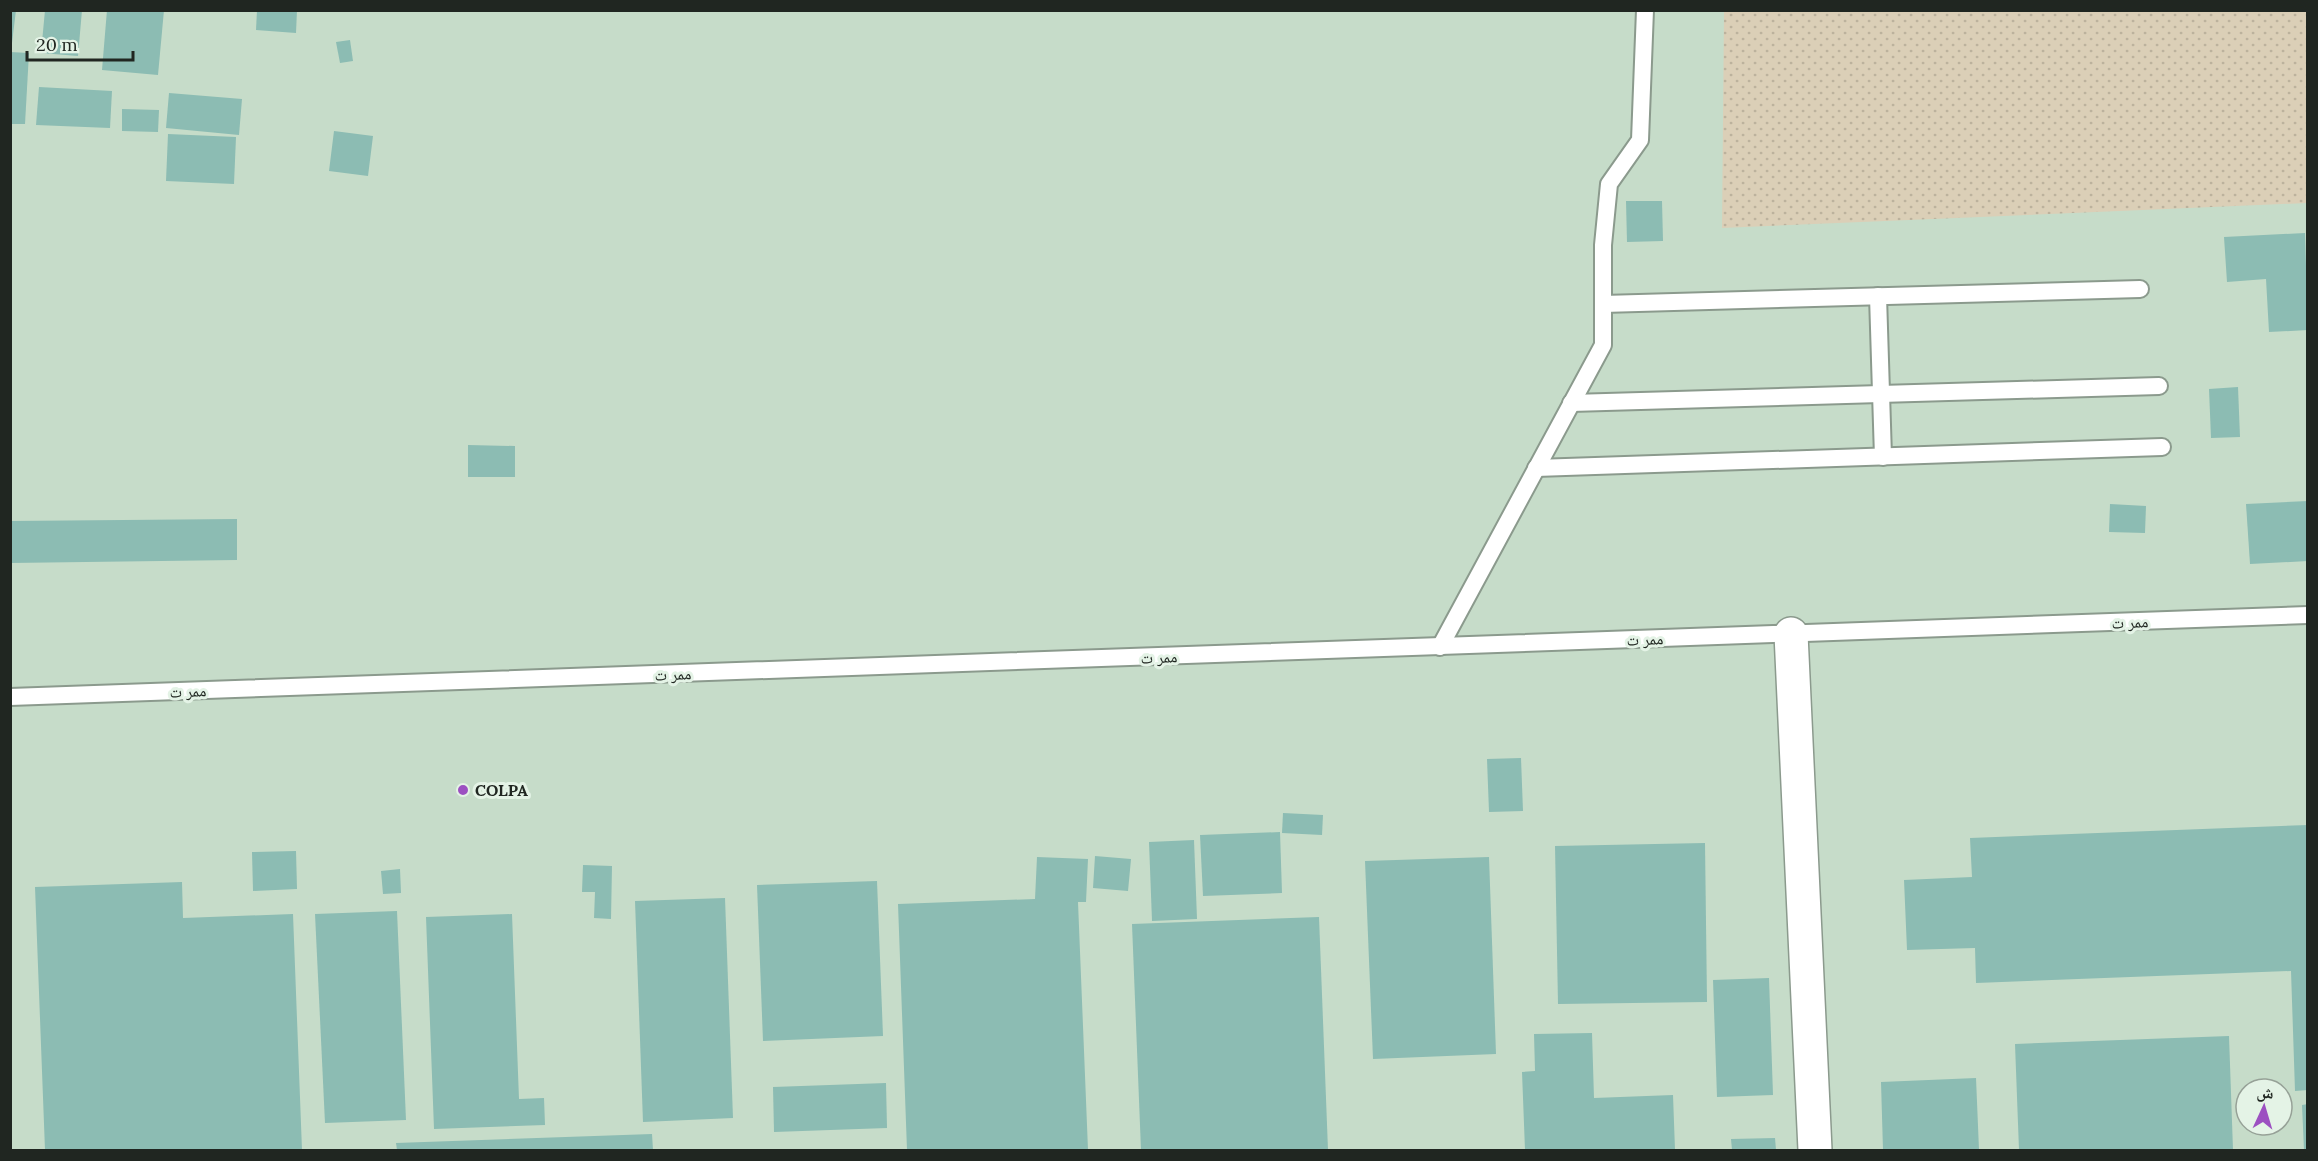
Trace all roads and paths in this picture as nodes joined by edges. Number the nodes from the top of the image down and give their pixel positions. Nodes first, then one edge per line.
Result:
1 (1645, 10) edge
2 (2140, 289) dead end
3 (1878, 296) junction
4 (1603, 303) junction
5 (2159, 386) dead end
6 (1881, 394) junction
7 (1571, 403) junction
8 (2162, 447) dead end
9 (1883, 457) junction
10 (1536, 468) junction
11 (2307, 615) edge
12 (1791, 634) junction
13 (1440, 647) junction
14 (10, 697) edge
15 (1815, 1150) edge

1 - 4 lane
2 - 3 lane
3 - 4 lane
3 - 6 lane
4 - 7 lane
5 - 6 lane
6 - 7 lane
6 - 9 lane
7 - 10 lane
8 - 9 lane
9 - 10 lane
10 - 13 lane
11 - 12 lane, ممر ت
12 - 13 lane, ممر ت
12 - 15 street
13 - 14 lane, ممر ت

